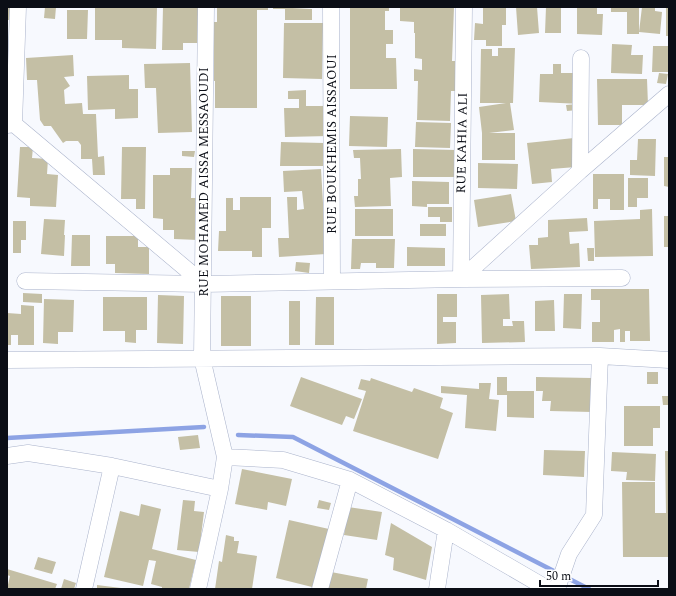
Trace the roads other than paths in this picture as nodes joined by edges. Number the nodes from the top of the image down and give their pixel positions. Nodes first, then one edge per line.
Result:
1 (18, 7) edge
2 (206, 7) edge
3 (331, 7) edge
4 (464, 7) edge
5 (581, 58) dead end
6 (669, 94) edge
7 (10, 124) edge
8 (580, 171) junction
9 (622, 278) dead end
10 (461, 279) junction
11 (25, 281) dead end
12 (332, 281) junction
13 (204, 284) junction
14 (600, 356) junction
15 (202, 358) junction
16 (7, 360) edge
17 (669, 360) edge
18 (7, 456) edge
19 (225, 457) junction
20 (112, 466) junction
21 (350, 480) junction
22 (220, 489) junction
23 (446, 530) junction
24 (84, 589) edge
25 (198, 589) edge
26 (320, 589) edge
27 (438, 589) edge
28 (548, 589) edge
29 (557, 589) edge

1 - 7 street
2 - 13 street, RUE MOHAMED AISSA MESSAOUDI
3 - 12 street, RUE BOUKHEMIS AISSAOUI
4 - 10 street, RUE KAHIA ALI
5 - 8 street
6 - 8 street
7 - 13 street
8 - 10 street
9 - 10 street
10 - 12 street
11 - 13 street
12 - 13 street
13 - 15 street, RUE MOHAMED AISSA MESSAOUDI
14 - 15 street
14 - 17 street
14 - 29 street
15 - 16 street
15 - 19 street, RUE MOHAMED AISSA MESSAOUDI
18 - 20 street
19 - 21 street
19 - 22 street
20 - 22 street
20 - 24 street
21 - 23 street
21 - 26 street
22 - 25 street
23 - 27 street
23 - 28 street

